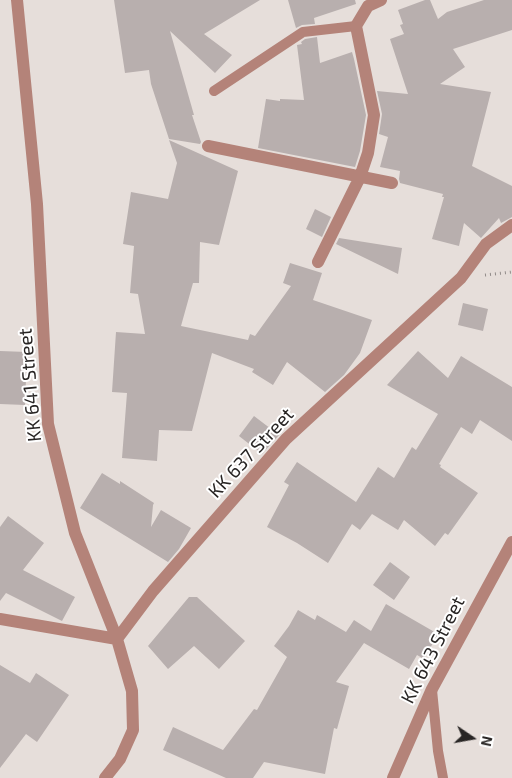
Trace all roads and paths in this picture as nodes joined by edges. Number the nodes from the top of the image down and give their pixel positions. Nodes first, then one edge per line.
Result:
1 (17, 0) edge
2 (381, 0) edge
3 (356, 26) junction
4 (214, 91) dead end
5 (208, 146) dead end
6 (360, 177) junction
7 (392, 183) dead end
8 (512, 225) edge
9 (318, 262) dead end
10 (512, 542) edge
11 (0, 619) edge
12 (117, 639) junction
13 (432, 689) junction
14 (105, 778) edge
15 (393, 778) edge
16 (443, 778) edge

1 - 12 street, KK 641 Street
2 - 3 street
3 - 4 lane
3 - 6 street
5 - 6 street
6 - 7 street
6 - 9 street
8 - 12 street, KK 637 Street
10 - 13 street, KK 643 Street
11 - 12 street
12 - 14 street, KK 641 Street
13 - 15 street, KK 643 Street
13 - 16 lane

